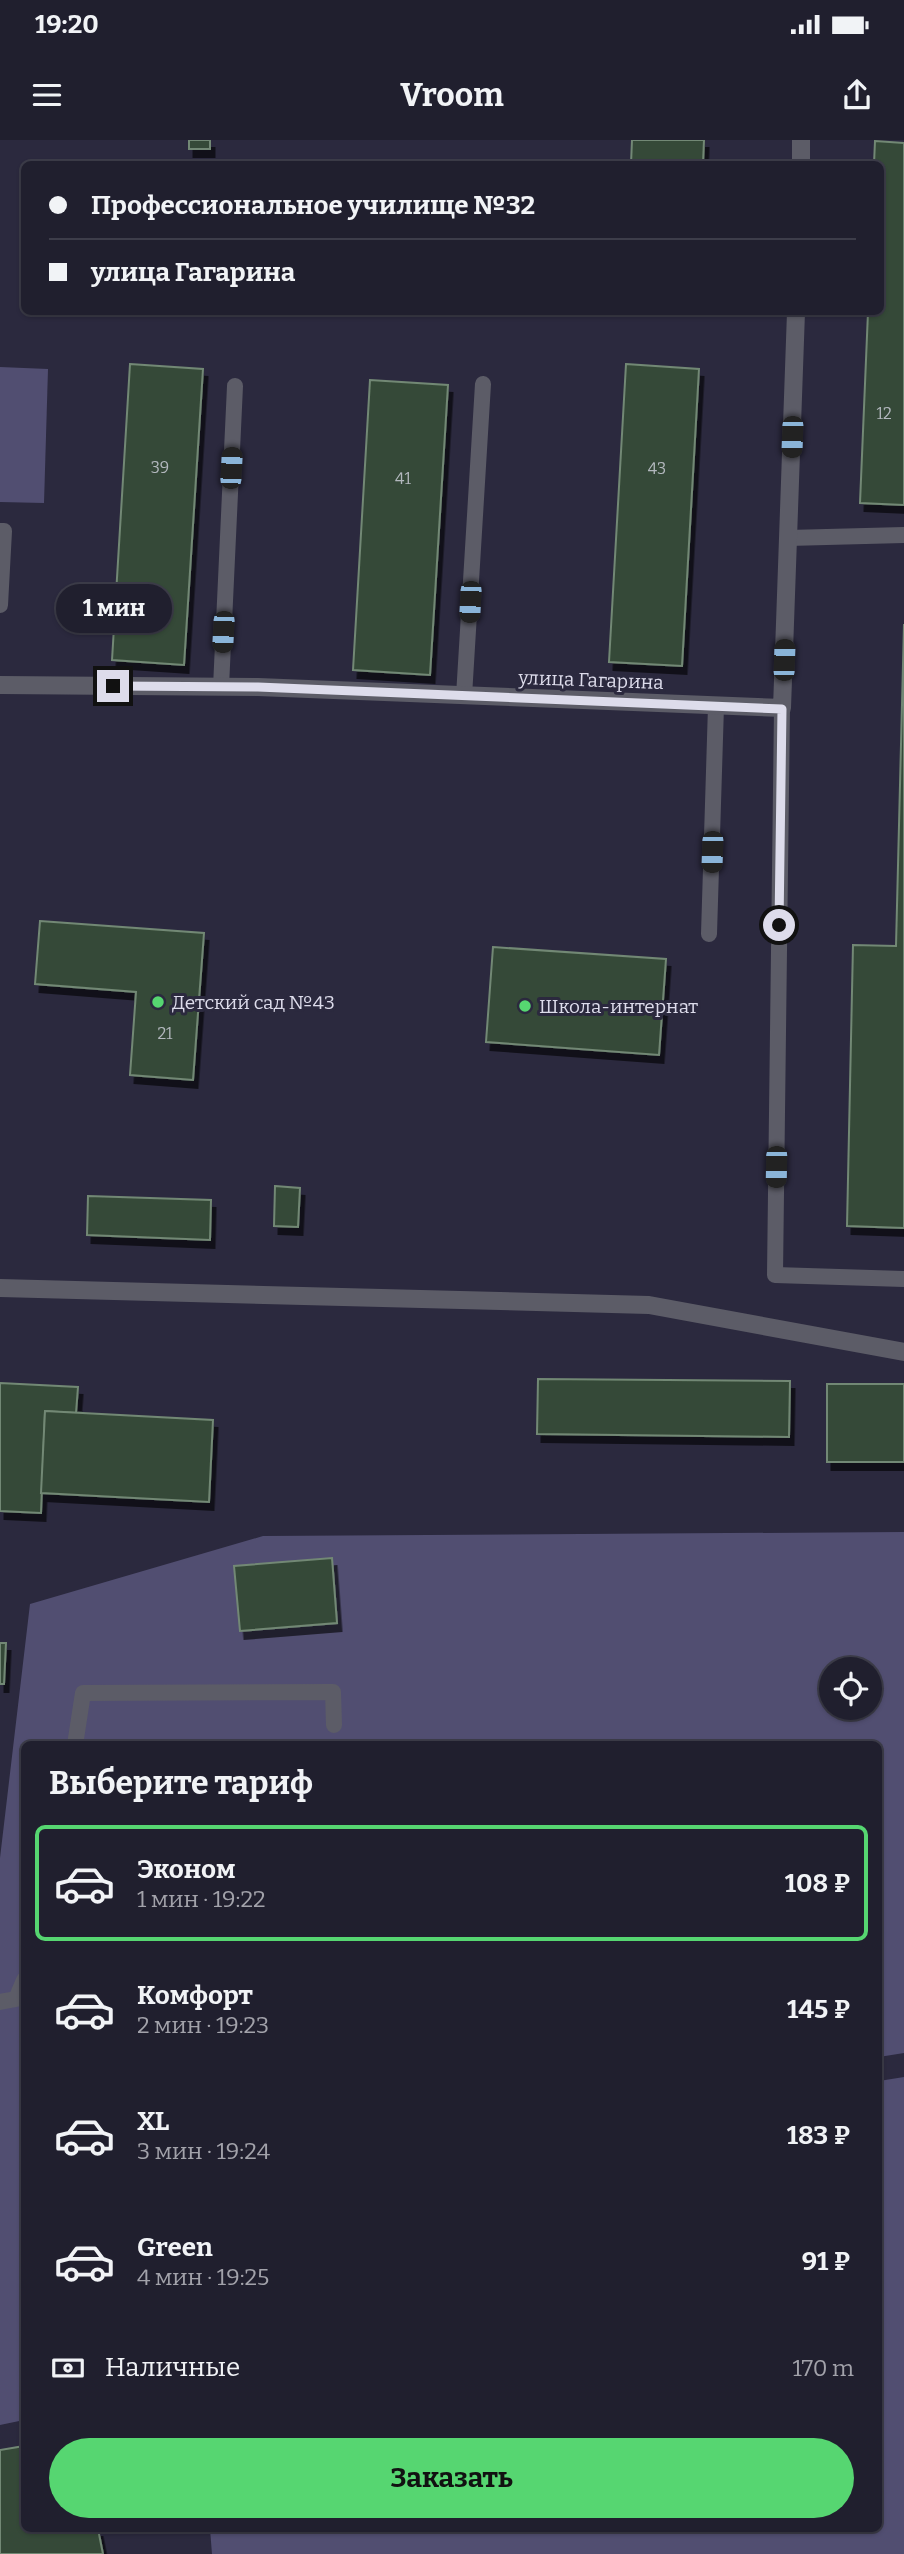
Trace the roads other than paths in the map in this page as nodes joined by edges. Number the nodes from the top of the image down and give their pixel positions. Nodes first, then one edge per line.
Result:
1 (801, 140) edge
2 (801, 161) edge
3 (796, 315) edge
4 (483, 384) dead end
5 (235, 386) dead end
6 (0, 531) edge
7 (904, 535) edge
8 (788, 538) junction
9 (0, 605) edge
10 (0, 685) edge
11 (221, 687) junction
12 (464, 695) junction
13 (716, 706) junction
14 (782, 709) junction
15 (709, 934) dead end
16 (904, 1279) edge
17 (0, 1288) edge
18 (904, 1352) edge
19 (334, 1725) dead end
20 (76, 1741) edge
21 (21, 1988) edge
22 (14, 2005) edge

1 - 2 street
3 - 8 street
4 - 12 lane
5 - 11 lane
6 - 9 lane
7 - 8 lane
8 - 14 street
10 - 11 street, улица Гагарина
11 - 12 street, улица Гагарина
12 - 13 street, улица Гагарина
13 - 14 street, улица Гагарина
13 - 15 lane
14 - 16 lane
17 - 18 street
19 - 20 lane
21 - 22 lane

